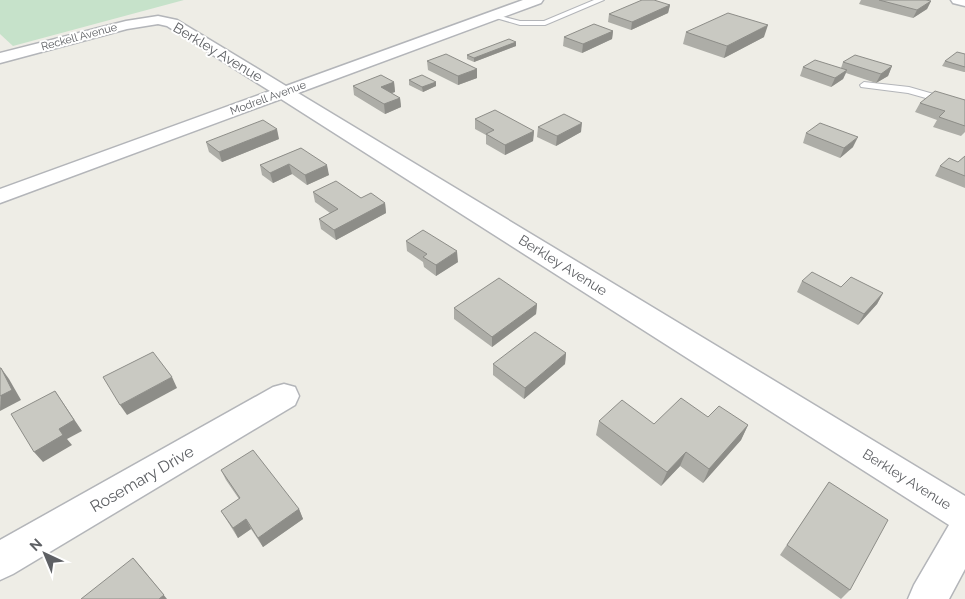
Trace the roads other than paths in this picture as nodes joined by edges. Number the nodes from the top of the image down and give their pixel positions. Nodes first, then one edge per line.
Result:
1 (536, 0) edge
2 (600, 0) edge
3 (958, 0) edge
4 (965, 2) edge
5 (493, 16) junction
6 (158, 20) joint
7 (0, 58) edge
8 (864, 85) dead end
9 (284, 93) junction
10 (965, 106) edge
11 (0, 196) edge
12 (284, 396) dead end
13 (965, 515) edge
14 (965, 532) edge
15 (0, 561) edge
16 (928, 599) edge

1 - 5 street, Modrell Avenue
2 - 5 lane
3 - 4 street
5 - 9 street, Modrell Avenue
6 - 7 street, Reckell Avenue
6 - 9 street, Berkley Avenue
8 - 10 lane
9 - 11 street, Modrell Avenue
9 - 13 street, Berkley Avenue
12 - 15 street, Rosemary Drive
14 - 16 street

